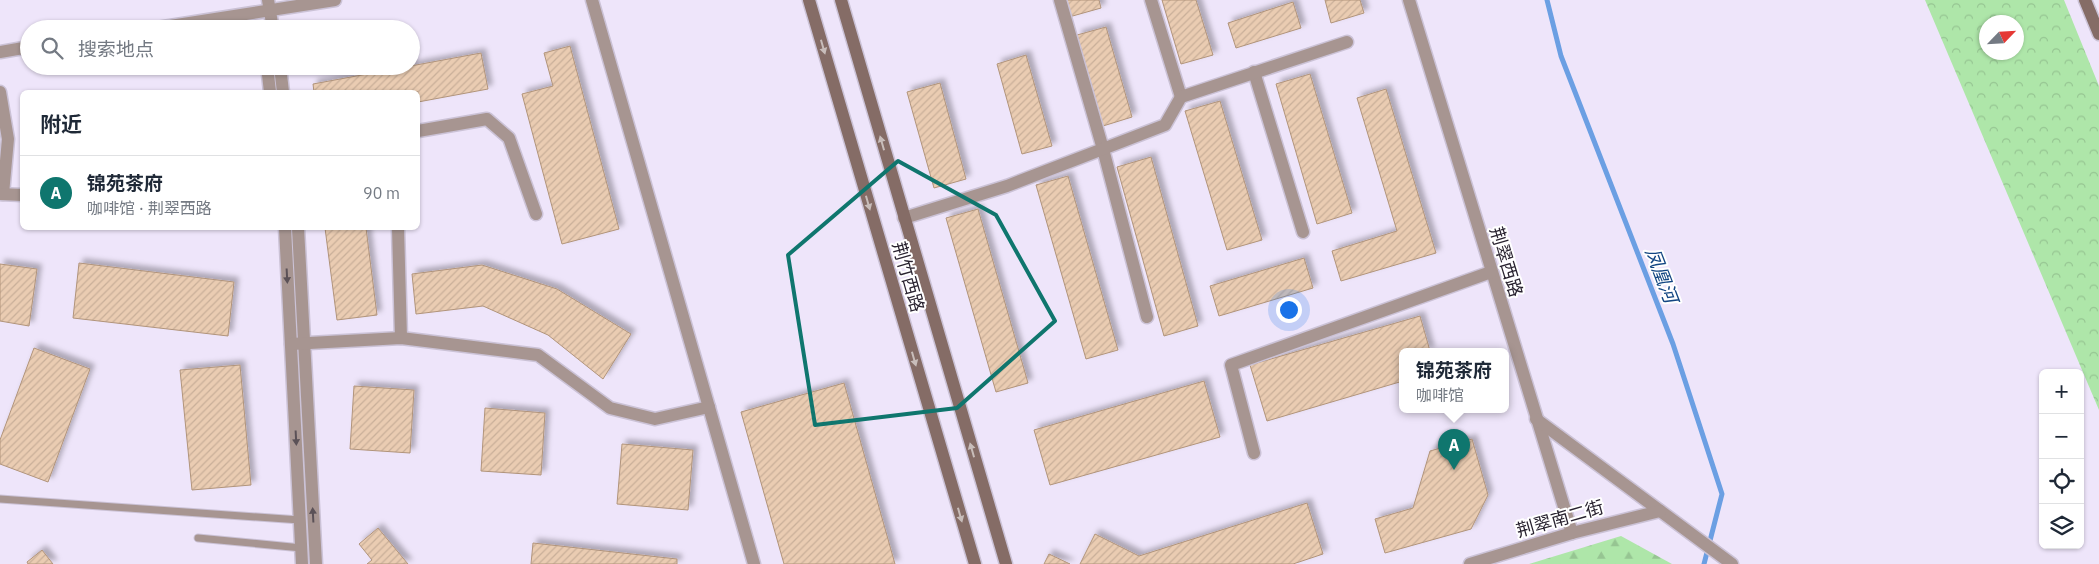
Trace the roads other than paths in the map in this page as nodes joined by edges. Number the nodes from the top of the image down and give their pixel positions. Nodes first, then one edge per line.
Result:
1 (335, 0) edge
2 (592, 0) edge
3 (809, 0) edge
4 (840, 0) edge
5 (1060, 0) edge
6 (1151, 0) edge
7 (1409, 0) edge
8 (2085, 0) edge
9 (269, 5) edge
10 (195, 20) edge
11 (269, 20) edge
12 (272, 20) edge
13 (2099, 34) edge
14 (1347, 42) dead end
15 (20, 49) edge
16 (0, 52) edge
17 (1254, 72) junction
18 (268, 75) edge
19 (281, 75) edge
20 (270, 90) edge
21 (283, 90) edge
22 (0, 92) edge
23 (1180, 97) junction
24 (420, 131) edge
25 (1103, 149) junction
26 (2, 194) edge
27 (20, 195) edge
28 (536, 214) dead end
29 (904, 218) junction
30 (284, 230) edge
31 (298, 230) edge
32 (398, 230) edge
33 (1303, 232) dead end
34 (1491, 272) junction
35 (1146, 317) dead end
36 (401, 338) junction
37 (298, 343) junction
38 (709, 407) junction
39 (1536, 419) junction
40 (1254, 453) dead end
41 (0, 498) edge
42 (1660, 511) junction
43 (300, 520) junction
44 (1572, 532) junction
45 (198, 538) dead end
46 (302, 548) junction
47 (302, 564) edge
48 (316, 564) edge
49 (754, 564) edge
50 (974, 564) edge
51 (1006, 564) edge
52 (1470, 564) edge
53 (1732, 564) edge

1 - 9 street
2 - 38 street
3 -> 50 main road, 荆竹西路
29 -> 4 main road, 荆竹西路
5 - 25 street
6 - 23 street
7 - 34 street, 荆翠西路
8 - 13 main road
9 - 10 street
9 - 11 street
9 - 12 street
14 - 17 street
15 - 16 street
17 - 23 street
17 - 33 street
18 - 20 street
19 - 21 street
22 - 26 street
23 - 25 street
24 - 28 street
25 - 29 street
25 - 35 street
26 - 27 street
51 -> 29 main road, 荆竹西路
30 -> 37 street
31 - 37 street
32 - 36 street
34 - 39 street, 荆翠西路
34 - 40 street
36 - 37 street
36 - 38 street
37 -> 43 street
48 -> 37 street
38 - 49 street
39 - 42 street
39 - 44 street, 荆翠西路
41 - 43 lane
42 - 44 street, 荆翠南二街
42 - 53 street
43 - 46 street
44 - 52 street, 荆翠南二街
45 - 46 lane
46 - 47 street

